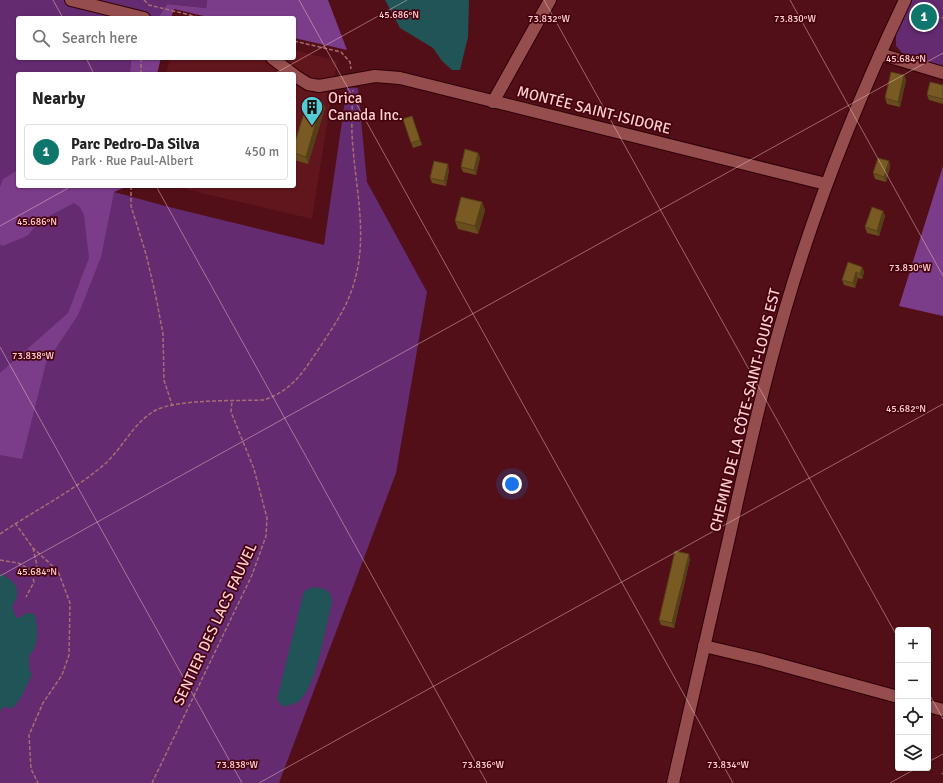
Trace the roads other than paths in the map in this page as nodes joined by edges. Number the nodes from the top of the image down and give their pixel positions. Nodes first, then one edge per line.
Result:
1 (71, 0) edge
2 (550, 0) edge
3 (905, 0) edge
4 (136, 16) edge
5 (880, 54) junction
6 (275, 60) edge
7 (290, 72) edge
8 (943, 73) edge
9 (296, 76) edge
10 (493, 102) junction
11 (826, 184) junction
12 (704, 646) junction
13 (895, 696) edge
14 (931, 707) edge
15 (943, 710) edge
16 (673, 783) edge

1 - 4 street
2 - 10 street
3 - 5 street, CHEMIN DE LA CÔTE-SAINT-LOUIS EST
5 - 8 street
5 - 11 street, CHEMIN DE LA CÔTE-SAINT-LOUIS EST
6 - 7 street, MONTÉE SAINT-ISIDORE
9 - 10 street, MONTÉE SAINT-ISIDORE
10 - 11 street, MONTÉE SAINT-ISIDORE
11 - 12 street, CHEMIN DE LA CÔTE-SAINT-LOUIS EST
12 - 13 street
12 - 16 street, CHEMIN DE LA CÔTE-SAINT-LOUIS EST
14 - 15 street

